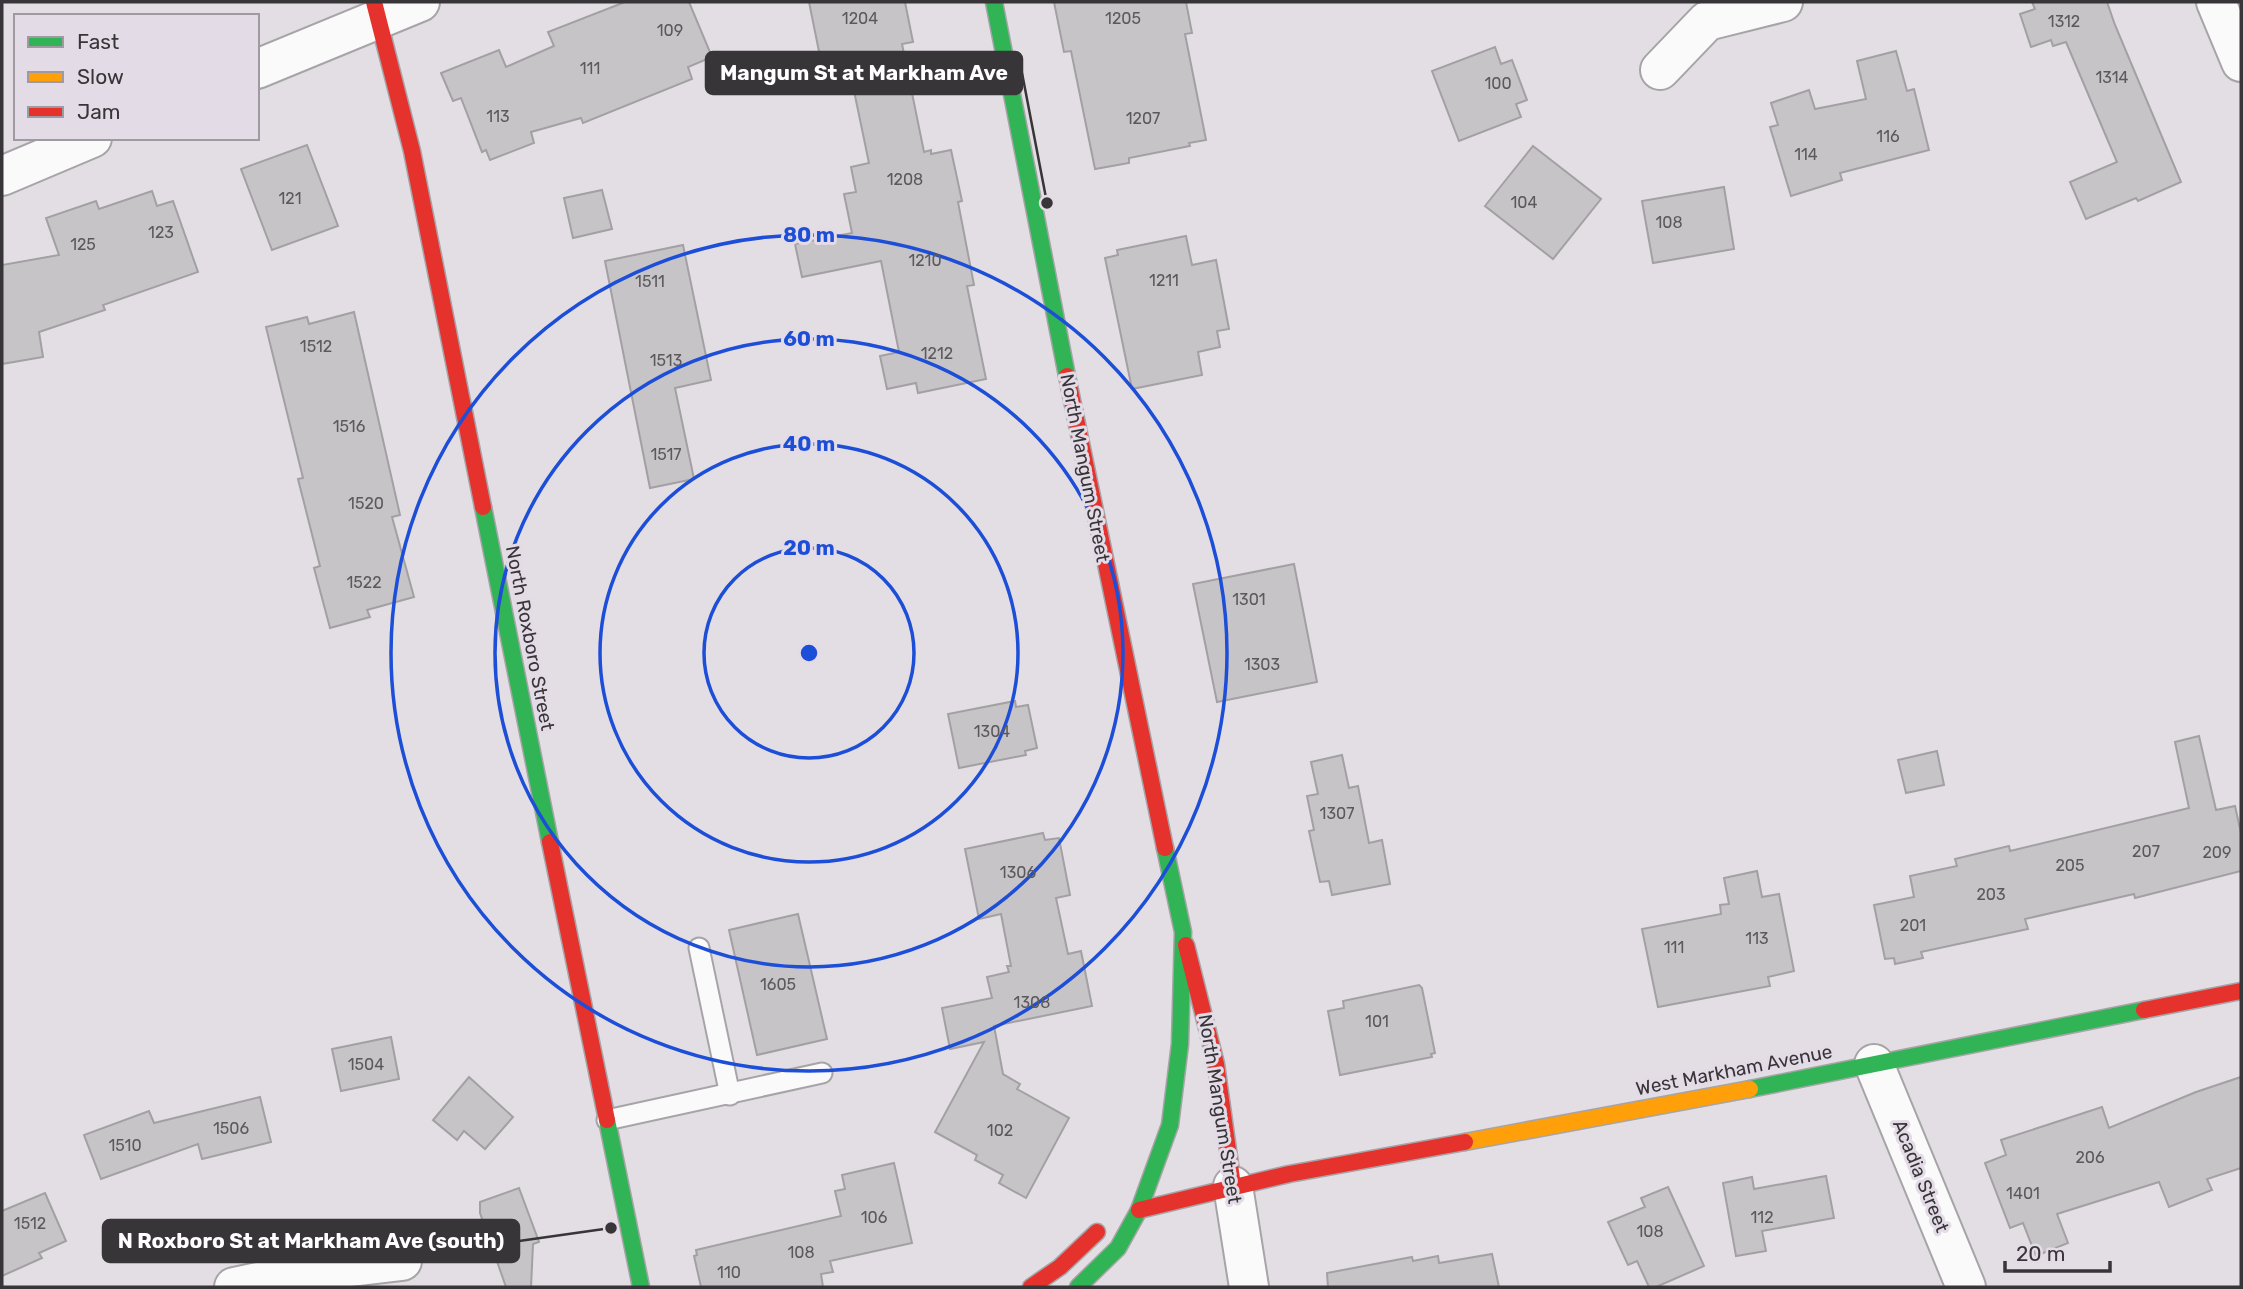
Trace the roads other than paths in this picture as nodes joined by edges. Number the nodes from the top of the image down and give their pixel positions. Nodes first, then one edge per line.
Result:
1 (420, 2) edge
2 (994, 2) edge
3 (1783, 2) edge
4 (2216, 2) edge
5 (376, 10) edge
6 (2241, 62) edge
7 (259, 68) edge
8 (1660, 70) dead end
9 (87, 140) edge
10 (2, 176) edge
11 (1182, 932) junction
12 (699, 948) dead end
13 (2241, 992) edge
14 (1874, 1064) junction
15 (822, 1073) dead end
16 (730, 1095) junction
17 (607, 1120) junction
18 (1233, 1186) junction
19 (1139, 1210) junction
20 (401, 1261) dead end
21 (641, 1286) edge
22 (234, 1287) edge
23 (1031, 1287) edge
24 (1078, 1287) edge
25 (1249, 1287) edge
26 (1966, 1287) edge

1 - 5 street
2 - 11 main road, North Mangum Street
3 - 8 street
4 - 6 street
5 - 7 street
5 - 17 main road, North Roxboro Street
9 - 10 street
11 - 18 main road, North Mangum Street
11 - 19 main road, North Mangum Street
12 - 16 lane
13 - 14 main road, West Markham Avenue
14 - 18 main road, West Markham Avenue
14 - 26 street, Acadia Street
15 - 16 lane
16 - 17 lane
17 - 21 main road, North Roxboro Street
18 - 19 main road, West Markham Avenue
18 - 25 street, North Mangum Street
19 - 23 main road, West Markham Avenue
19 - 24 main road, North Mangum Street
20 - 22 street

